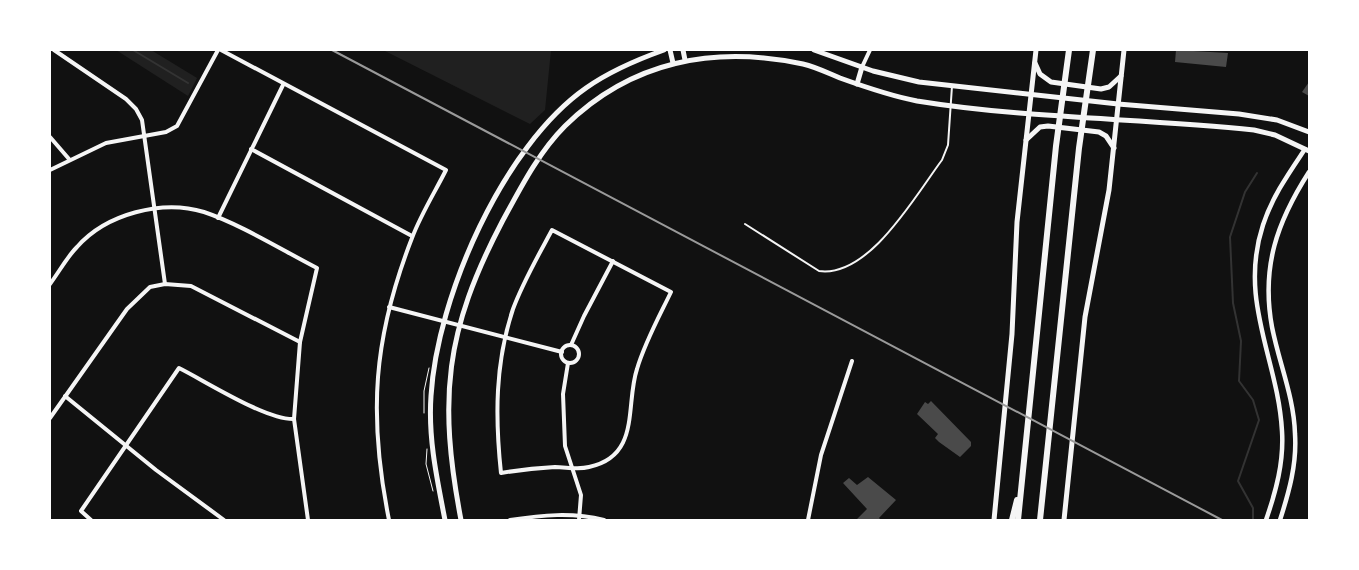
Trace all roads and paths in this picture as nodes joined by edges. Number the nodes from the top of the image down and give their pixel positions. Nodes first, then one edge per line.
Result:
1 (54, 50) edge
2 (219, 50) edge
3 (664, 50) edge
4 (670, 50) edge
5 (682, 50) edge
6 (814, 50) edge
7 (870, 50) edge
8 (1036, 50) edge
9 (1069, 50) edge
10 (1093, 50) edge
11 (1124, 50) edge
12 (685, 60) junction
13 (673, 63) junction
14 (1035, 63) junction
15 (862, 67) junction
16 (1121, 76) junction
17 (857, 84) junction
18 (283, 85) junction
19 (952, 86) junction
20 (1031, 94) junction
21 (950, 104) junction
22 (1118, 104) junction
23 (1028, 114) junction
24 (1117, 120) junction
25 (1309, 132) edge
26 (145, 136) junction
27 (50, 137) edge
28 (1026, 140) junction
29 (1309, 144) edge
30 (250, 149) junction
31 (1114, 149) junction
32 (1307, 150) edge
33 (69, 159) junction
34 (50, 170) edge
35 (1309, 172) edge
36 (154, 210) junction
37 (218, 218) junction
38 (745, 224) dead end
39 (412, 236) junction
40 (613, 261) junction
41 (50, 284) edge
42 (165, 284) junction
43 (389, 307) junction
44 (1272, 321) junction
45 (444, 322) junction
46 (1259, 323) junction
47 (458, 326) junction
48 (505, 337) junction
49 (300, 342) junction
50 (571, 345) junction
51 (562, 352) junction
52 (852, 361) dead end
53 (568, 363) junction
54 (65, 396) junction
55 (50, 418) edge
56 (294, 419) junction
57 (125, 445) junction
58 (571, 468) junction
59 (1022, 485) junction
60 (580, 514) junction
61 (91, 520) edge
62 (224, 520) edge
63 (308, 520) edge
64 (389, 520) edge
65 (445, 520) edge
66 (462, 520) edge
67 (510, 520) edge
68 (579, 520) edge
69 (604, 520) edge
70 (808, 520) edge
71 (994, 520) edge
72 (1012, 520) edge
73 (1018, 520) edge
74 (1040, 520) edge
75 (1064, 520) edge
76 (1266, 520) edge
77 (1280, 520) edge

1 - 26 street
2 - 18 street
2 - 26 street
3 - 45 main road
4 - 13 main road
5 - 12 main road
6 - 15 main road
7 - 15 street
8 - 14 main road
9 - 59 highway
10 - 74 highway
11 - 16 main road
12 - 13 main road
12 - 17 main road
13 - 47 main road
14 - 16 main road
14 - 20 main road
15 - 17 main road
15 - 19 main road
16 - 22 main road
17 - 21 main road
18 - 30 street
18 - 39 street
19 - 20 main road
19 - 21 lane
20 - 22 main road
20 - 23 main road
21 - 23 main road
21 - 38 lane
22 - 24 main road
22 - 25 main road
23 - 24 main road
23 - 28 main road
24 - 31 main road
24 - 32 main road
26 - 33 street
26 - 36 street
27 - 33 street
28 - 31 main road
28 - 71 main road
29 - 32 main road
30 - 37 street
30 - 39 street
31 - 75 main road
32 - 46 street
33 - 34 street
35 - 44 street
36 - 37 street
36 - 41 street
36 - 42 street
37 - 49 street
39 - 43 street
40 - 48 street
40 - 50 street
40 - 58 street
42 - 49 street
42 - 54 street
43 - 45 street
43 - 64 street
44 - 46 street
44 - 77 street
45 - 47 street
45 - 65 main road
46 - 76 street
47 - 48 street
47 - 66 main road
48 - 51 street
48 - 58 street
49 - 56 street
50 - 51 street
50 - 53 street
51 - 53 street
52 - 70 street
53 - 58 street
54 - 55 street
54 - 57 street
56 - 57 street
56 - 63 street
57 - 61 street
57 - 62 street
58 - 60 street
59 - 72 highway
59 - 73 highway
60 - 67 street
60 - 68 street
60 - 69 street

